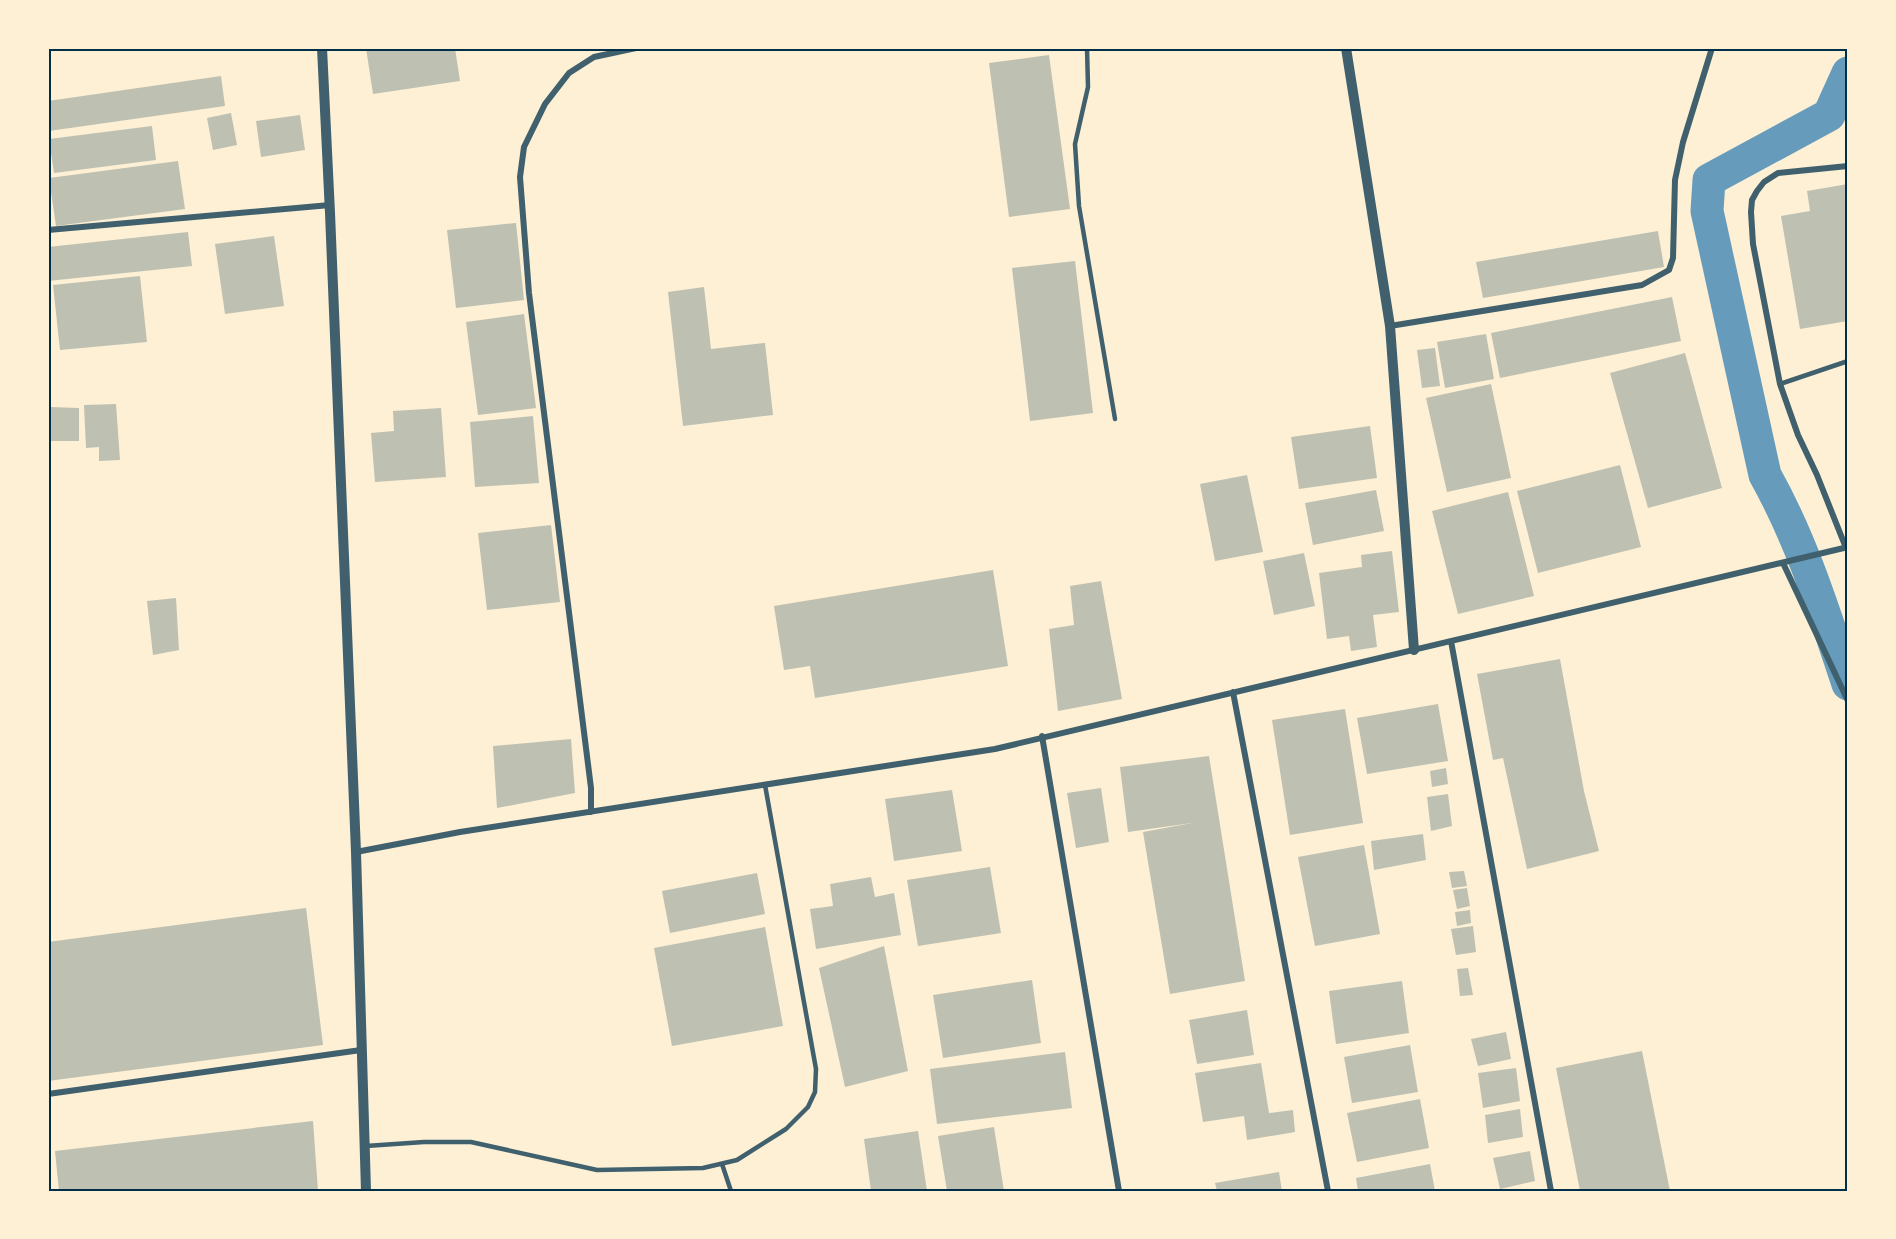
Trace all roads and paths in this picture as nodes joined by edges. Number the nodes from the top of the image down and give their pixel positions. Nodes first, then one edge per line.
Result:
1 (322, 48) edge
2 (636, 48) edge
3 (1087, 48) edge
4 (1346, 48) edge
5 (1712, 48) edge
6 (1848, 166) edge
7 (330, 205) junction
8 (48, 230) edge
9 (1390, 326) junction
10 (1848, 362) edge
11 (1780, 384) junction
12 (1115, 419) dead end
13 (1847, 547) edge
14 (1783, 563) junction
15 (1451, 641) junction
16 (1414, 650) junction
17 (1233, 692) junction
18 (1848, 701) edge
19 (1042, 736) junction
20 (765, 785) junction
21 (591, 812) junction
22 (356, 852) junction
23 (361, 1050) junction
24 (48, 1094) edge
25 (364, 1146) junction
26 (722, 1164) junction
27 (366, 1191) edge
28 (731, 1191) edge
29 (1119, 1191) edge
30 (1328, 1191) edge
31 (1551, 1191) edge

1 - 7 street
2 - 21 street
3 - 12 lane
4 - 9 street
5 - 9 street
6 - 11 street
7 - 8 street
7 - 22 street
9 - 16 street
10 - 11 lane
11 - 13 street
13 - 14 street
14 - 15 street
14 - 18 street
15 - 16 street
15 - 31 street
16 - 17 street
17 - 19 street
17 - 30 street
19 - 20 street
19 - 29 street
20 - 21 street
20 - 26 lane
21 - 22 street
22 - 23 street
23 - 24 street
23 - 25 street
25 - 26 lane
25 - 27 street
26 - 28 lane

